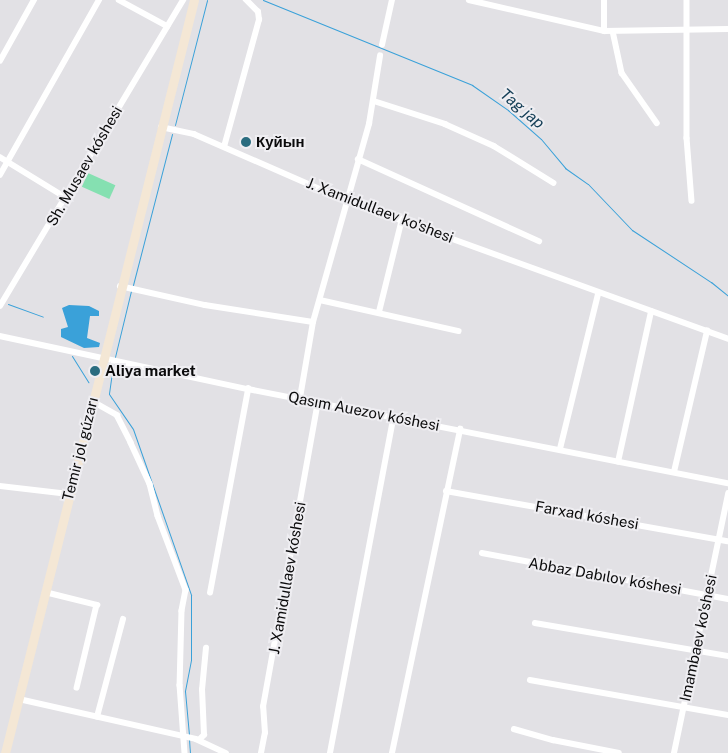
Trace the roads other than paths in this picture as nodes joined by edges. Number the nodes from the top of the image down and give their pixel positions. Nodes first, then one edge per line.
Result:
1 (34, 0) edge
2 (99, 0) edge
3 (119, 0) edge
4 (183, 0) edge
5 (194, 0) edge
6 (246, 0) edge
7 (392, 0) edge
8 (468, 0) edge
9 (604, 0) edge
10 (687, 0) edge
11 (167, 26) junction
12 (686, 29) junction
13 (728, 29) edge
14 (604, 30) junction
15 (613, 31) junction
16 (382, 45) dead end
17 (380, 56) dead end
18 (0, 61) edge
19 (374, 101) junction
20 (657, 123) dead end
21 (162, 126) junction
22 (224, 147) junction
23 (0, 157) edge
24 (358, 159) junction
25 (9, 163) junction
26 (0, 175) edge
27 (554, 183) dead end
28 (65, 197) junction
29 (346, 200) junction
30 (692, 201) dead end
31 (402, 219) junction
32 (539, 241) dead end
33 (120, 286) junction
34 (598, 294) junction
35 (320, 300) junction
36 (0, 306) edge
37 (379, 312) junction
38 (651, 312) junction
39 (313, 322) junction
40 (459, 331) dead end
41 (707, 331) junction
42 (0, 336) edge
43 (728, 339) edge
44 (102, 358) junction
45 (248, 389) junction
46 (300, 398) junction
47 (92, 401) junction
48 (318, 402) junction
49 (393, 418) junction
50 (460, 429) junction
51 (560, 449) junction
52 (618, 462) junction
53 (674, 472) junction
54 (728, 483) edge
55 (0, 486) edge
56 (446, 491) junction
57 (69, 494) junction
58 (728, 494) edge
59 (719, 540) junction
60 (728, 541) edge
61 (482, 553) dead end
62 (45, 592) junction
63 (210, 593) dead end
64 (707, 594) junction
65 (728, 599) edge
66 (123, 619) dead end
67 (535, 623) dead end
68 (206, 648) dead end
69 (695, 650) junction
70 (728, 656) edge
71 (530, 680) dead end
72 (77, 688) dead end
73 (19, 700) junction
74 (683, 705) junction
75 (728, 715) edge
76 (97, 717) junction
77 (514, 728) dead end
78 (184, 737) junction
79 (197, 740) junction
80 (5, 753) edge
81 (185, 753) edge
82 (226, 753) edge
83 (262, 753) edge
84 (330, 753) edge
85 (392, 753) edge
86 (619, 753) edge
87 (674, 753) edge

1 - 18 street
2 - 25 street
3 - 11 street
4 - 11 street, Sh. Musaev kóshesi
5 - 21 street, Temir jol gúzarı
6 - 22 street
7 - 16 street
8 - 14 street
9 - 14 street
10 - 12 street
11 - 28 street, Sh. Musaev kóshesi
12 - 13 street
12 - 15 street
12 - 30 street
14 - 15 street
15 - 20 street
17 - 19 street
19 - 24 street
19 - 27 street
21 - 22 street, J. Xamidullaev ko'shesi
21 - 33 street, Temir jol gúzarı
22 - 29 street, J. Xamidullaev ko'shesi
23 - 25 street
24 - 29 street
24 - 32 street
25 - 26 street
25 - 28 street
28 - 36 street, Sh. Musaev kóshesi
29 - 31 street, J. Xamidullaev ko'shesi
29 - 35 street
31 - 34 street, J. Xamidullaev ko'shesi
31 - 37 street
33 - 39 street
33 - 44 street, Temir jol gúzarı
34 - 38 street, J. Xamidullaev ko'shesi
34 - 51 street
35 - 37 street
35 - 39 street
37 - 40 street
38 - 41 street, J. Xamidullaev ko'shesi
38 - 52 street
39 - 46 street
41 - 43 street, J. Xamidullaev ko'shesi
41 - 53 street
42 - 44 street, Qasım Auezov kóshesi
44 - 45 street, Qasım Auezov kóshesi
44 - 47 street, Temir jol gúzarı
45 - 46 street, Qasım Auezov kóshesi
45 - 63 street
46 - 48 street, Qasım Auezov kóshesi
47 - 57 street, Temir jol gúzarı
47 - 78 street
48 - 49 street, Qasım Auezov kóshesi
48 - 83 street, J. Xamidullaev kóshesi
49 - 50 street, Qasım Auezov kóshesi
49 - 84 street
50 - 51 street, Qasım Auezov kóshesi
50 - 56 street
51 - 52 street, Qasım Auezov kóshesi
52 - 53 street, Qasım Auezov kóshesi
53 - 54 street, Qasım Auezov kóshesi
55 - 57 street
56 - 59 street, Farxad kóshesi
56 - 85 street
57 - 62 street, Temir jol gúzarı
58 - 59 street, Imambaev ko'shesi
59 - 60 street, Farxad kóshesi
59 - 64 street, Imambaev ko'shesi
61 - 64 street, Abbaz Dabılov kóshesi
62 - 72 street
62 - 73 street, Temir jol gúzarı
64 - 65 street, Abbaz Dabılov kóshesi
64 - 69 street, Imambaev ko'shesi
66 - 76 street
67 - 69 street
68 - 79 street
69 - 70 street
69 - 74 street, Imambaev ko'shesi
71 - 74 street
73 - 76 street
73 - 80 street, Temir jol gúzarı
74 - 75 street
74 - 87 street, Imambaev ko'shesi
76 - 78 street
77 - 86 street
78 - 79 street
78 - 81 street
79 - 82 street

